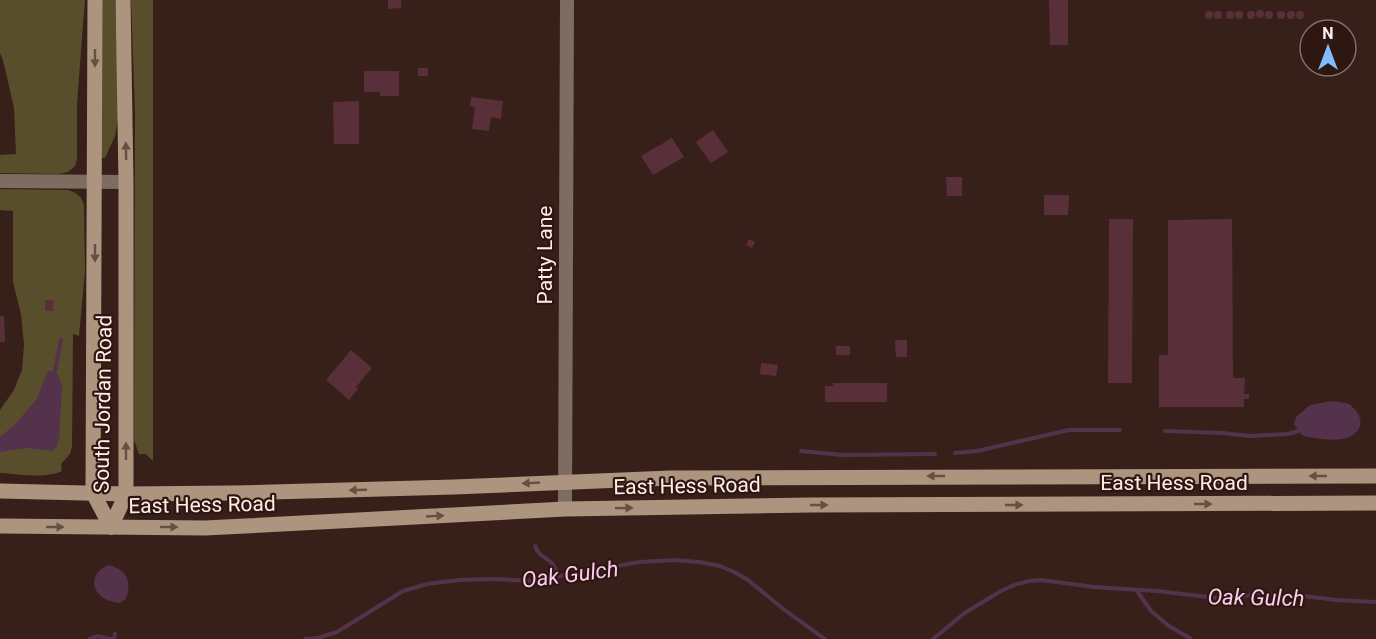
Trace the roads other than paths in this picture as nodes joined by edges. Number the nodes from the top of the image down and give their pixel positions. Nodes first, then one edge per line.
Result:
1 (95, 0) edge
2 (123, 0) edge
3 (567, 0) edge
4 (0, 181) edge
5 (95, 182) junction
6 (126, 182) junction
7 (1376, 476) edge
8 (565, 482) junction
9 (0, 491) edge
10 (93, 493) junction
11 (126, 494) junction
12 (1376, 502) edge
13 (566, 509) junction
14 (0, 526) edge
15 (111, 527) junction

1 -> 5 main road, South Jordan Road
6 -> 2 main road, South Jordan Road
3 - 8 street, Patty Lane
4 - 5 street
5 - 6 street
5 -> 10 main road, South Jordan Road
11 -> 6 main road, South Jordan Road
7 -> 8 main road, East Hess Road
8 -> 11 main road, East Hess Road
8 - 13 street, Patty Lane
9 - 10 main road, East Hess Road
10 - 11 main road, East Hess Road
10 - 15 main road, South Jordan Road
11 - 15 main road, South Jordan Road
13 -> 12 main road, East Hess Road
15 -> 13 main road, East Hess Road
14 -> 15 main road, East Hess Road

